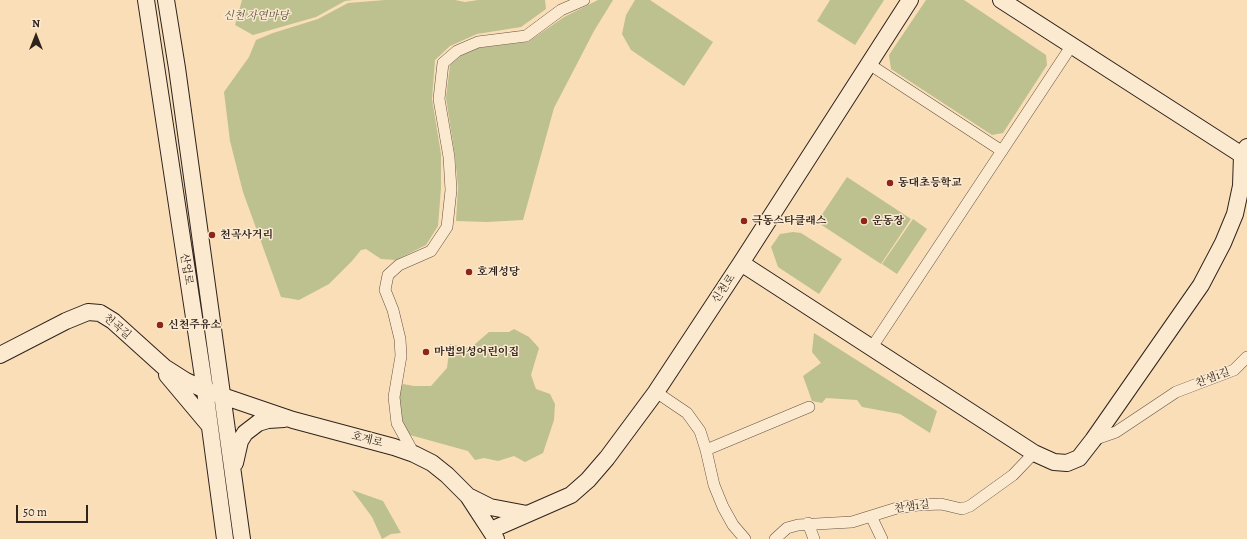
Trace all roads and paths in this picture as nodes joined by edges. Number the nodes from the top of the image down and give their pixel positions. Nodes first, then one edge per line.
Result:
1 (146, 0) edge
2 (166, 0) edge
3 (584, 0) edge
4 (910, 0) edge
5 (1001, 0) edge
6 (1072, 45) junction
7 (869, 64) junction
8 (1002, 151) junction
9 (1245, 151) edge
10 (741, 263) junction
11 (872, 347) junction
12 (0, 355) edge
13 (149, 355) junction
14 (1247, 357) edge
15 (205, 390) junction
16 (656, 392) junction
17 (223, 397) junction
18 (809, 407) dead end
19 (293, 420) junction
20 (210, 426) junction
21 (1093, 440) junction
22 (706, 450) junction
23 (1034, 453) junction
24 (414, 454) junction
25 (233, 472) junction
26 (468, 496) junction
27 (529, 514) junction
28 (871, 516) junction
29 (808, 523) junction
30 (493, 535) edge
31 (225, 539) edge
32 (242, 539) edge
33 (745, 539) edge
34 (775, 539) edge
35 (814, 539) edge
36 (882, 539) edge

1 - 15 street, 산업로
2 - 17 street, 산업로
3 - 24 street
4 - 7 street, 신천로
5 - 6 street
6 - 8 street
6 - 9 street
7 - 8 street
7 - 10 street, 신천로
8 - 11 street
9 - 21 street
10 - 11 street
10 - 16 street, 신천로
11 - 23 street
12 - 13 street, 천곡길
13 - 15 street, 천곡길
13 - 20 street
14 - 21 street, 찬샘1길
15 - 17 street, 호계로
15 - 20 street, 산업로
16 - 22 street
16 - 27 street, 신천로
17 - 19 street, 호계로
17 - 25 street, 산업로
18 - 22 street
19 - 24 street, 호계로
19 - 25 street
20 - 31 street, 산업로
21 - 23 street
22 - 33 street
23 - 28 street, 찬샘1길
24 - 26 street, 호계로
25 - 32 street, 산업로
26 - 27 street
26 - 30 street, 호계로
27 - 30 street, 신천로
28 - 29 street, 찬샘1길
28 - 36 street
29 - 34 street, 찬샘1길
29 - 35 street

